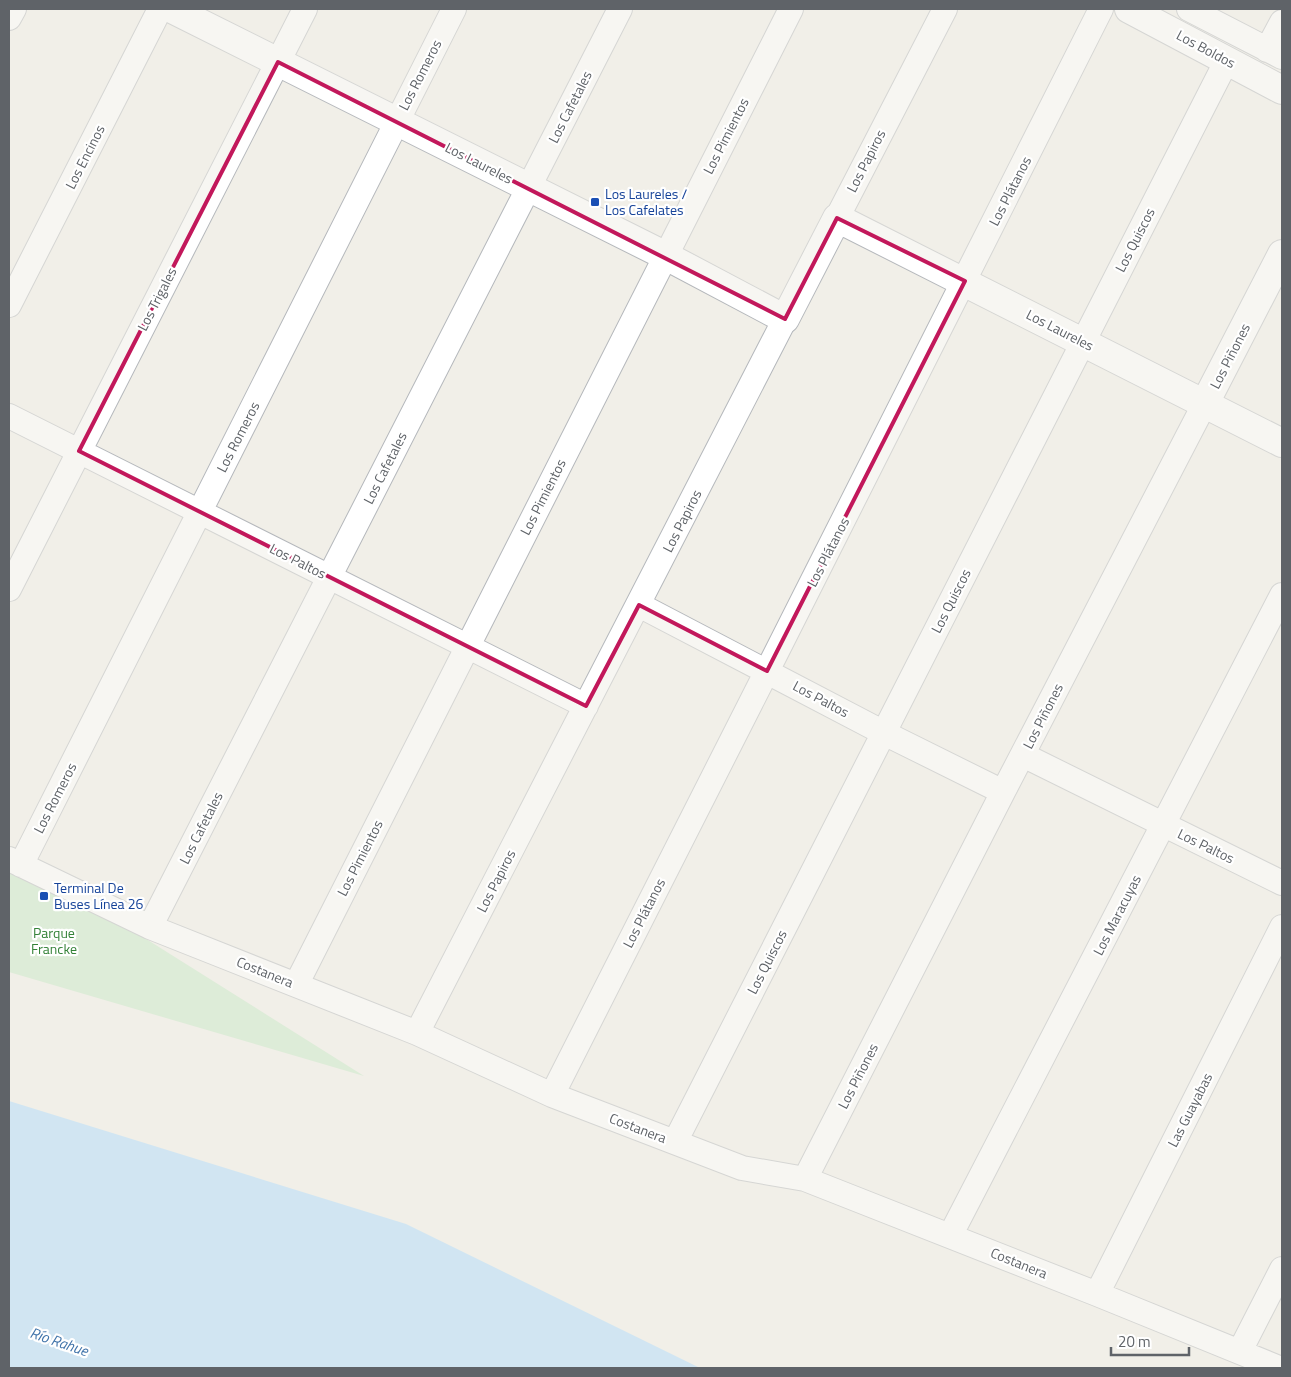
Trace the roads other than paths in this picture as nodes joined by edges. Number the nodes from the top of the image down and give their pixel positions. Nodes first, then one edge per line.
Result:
1 (14, 9) edge
2 (160, 9) edge
3 (172, 9) edge
4 (304, 9) edge
5 (454, 9) edge
6 (620, 9) edge
7 (791, 9) edge
8 (945, 9) edge
9 (1101, 9) edge
10 (1129, 9) edge
11 (1189, 9) edge
12 (9, 18) edge
13 (1282, 22) edge
14 (1275, 54) edge
15 (1227, 60) junction
16 (278, 62) junction
17 (1282, 90) edge
18 (397, 122) junction
19 (528, 188) junction
20 (837, 218) junction
21 (1282, 254) edge
22 (666, 256) junction
23 (964, 281) junction
24 (9, 305) edge
25 (785, 319) junction
26 (1083, 342) junction
27 (1205, 404) junction
28 (9, 416) edge
29 (1282, 443) edge
30 (79, 451) junction
31 (200, 512) junction
32 (330, 577) junction
33 (9, 589) edge
34 (1282, 595) edge
35 (639, 605) junction
36 (468, 646) junction
37 (768, 671) junction
38 (586, 706) junction
39 (884, 732) junction
40 (1023, 755) junction
41 (1003, 792) junction
42 (1164, 825) junction
43 (15, 862) edge
44 (1282, 883) edge
45 (150, 926) junction
46 (1282, 927) edge
47 (296, 985) junction
48 (418, 1033) junction
49 (552, 1094) junction
50 (675, 1142) junction
51 (805, 1179) junction
52 (950, 1236) junction
53 (1282, 1269) edge
54 (1097, 1294) junction
55 (1240, 1351) junction
56 (1279, 1368) edge

1 - 12 street
2 - 24 street, Los Encinos
3 - 16 street, Los Laureles
4 - 16 street, Los Trigales
5 - 18 street, Los Romeros
6 - 19 street, Los Cafetales
7 - 22 street, Los Pimientos
8 - 20 street, Los Papiros
9 - 23 street, Los Plátanos
10 - 15 street, Los Boldos
11 - 14 street, Los Boldos
13 - 14 street
15 - 17 street, Los Boldos
15 - 26 street, Los Quiscos
16 - 18 street, Los Laureles
16 - 30 street, Los Trigales
18 - 19 street, Los Laureles
18 - 31 street, Los Romeros
19 - 22 street, Los Laureles
19 - 32 street, Los Cafetales
20 - 23 street, Los Laureles
20 - 25 street, Los Papiros
21 - 27 street, Los Piñones
22 - 25 street, Los Laureles
22 - 36 street, Los Pimientos
23 - 26 street, Los Laureles
23 - 37 street, Los Plátanos
25 - 35 street, Los Papiros
26 - 27 street, Los Laureles
26 - 39 street, Los Quiscos
27 - 29 street, Los Laureles
27 - 40 street, Los Piñones
28 - 30 street, Los Paltos
30 - 31 street, Los Paltos
30 - 33 street, Los Trigales
31 - 32 street, Los Paltos
31 - 43 street, Los Romeros
32 - 36 street, Los Paltos
32 - 45 street, Los Cafetales
34 - 42 street, Los Maracuyas
35 - 37 street, Los Paltos
35 - 38 street, Los Papiros
36 - 38 street, Los Paltos
36 - 47 street, Los Pimientos
37 - 39 street, Los Paltos
37 - 49 street, Los Plátanos
38 - 48 street, Los Papiros
39 - 41 street, Los Paltos
39 - 50 street, Los Quiscos
40 - 41 street, Los Piñones
40 - 42 street, Los Paltos
41 - 51 street, Los Piñones
42 - 44 street, Los Paltos
42 - 52 street, Los Maracuyas
43 - 45 street, Costanera
45 - 47 street, Costanera
46 - 54 street, Las Guayabas
47 - 48 street, Costanera
48 - 49 street, Costanera
49 - 50 street, Costanera
50 - 51 street, Costanera
51 - 52 street, Costanera
52 - 54 street, Costanera
53 - 55 street
54 - 55 street, Costanera
55 - 56 street, Costanera

